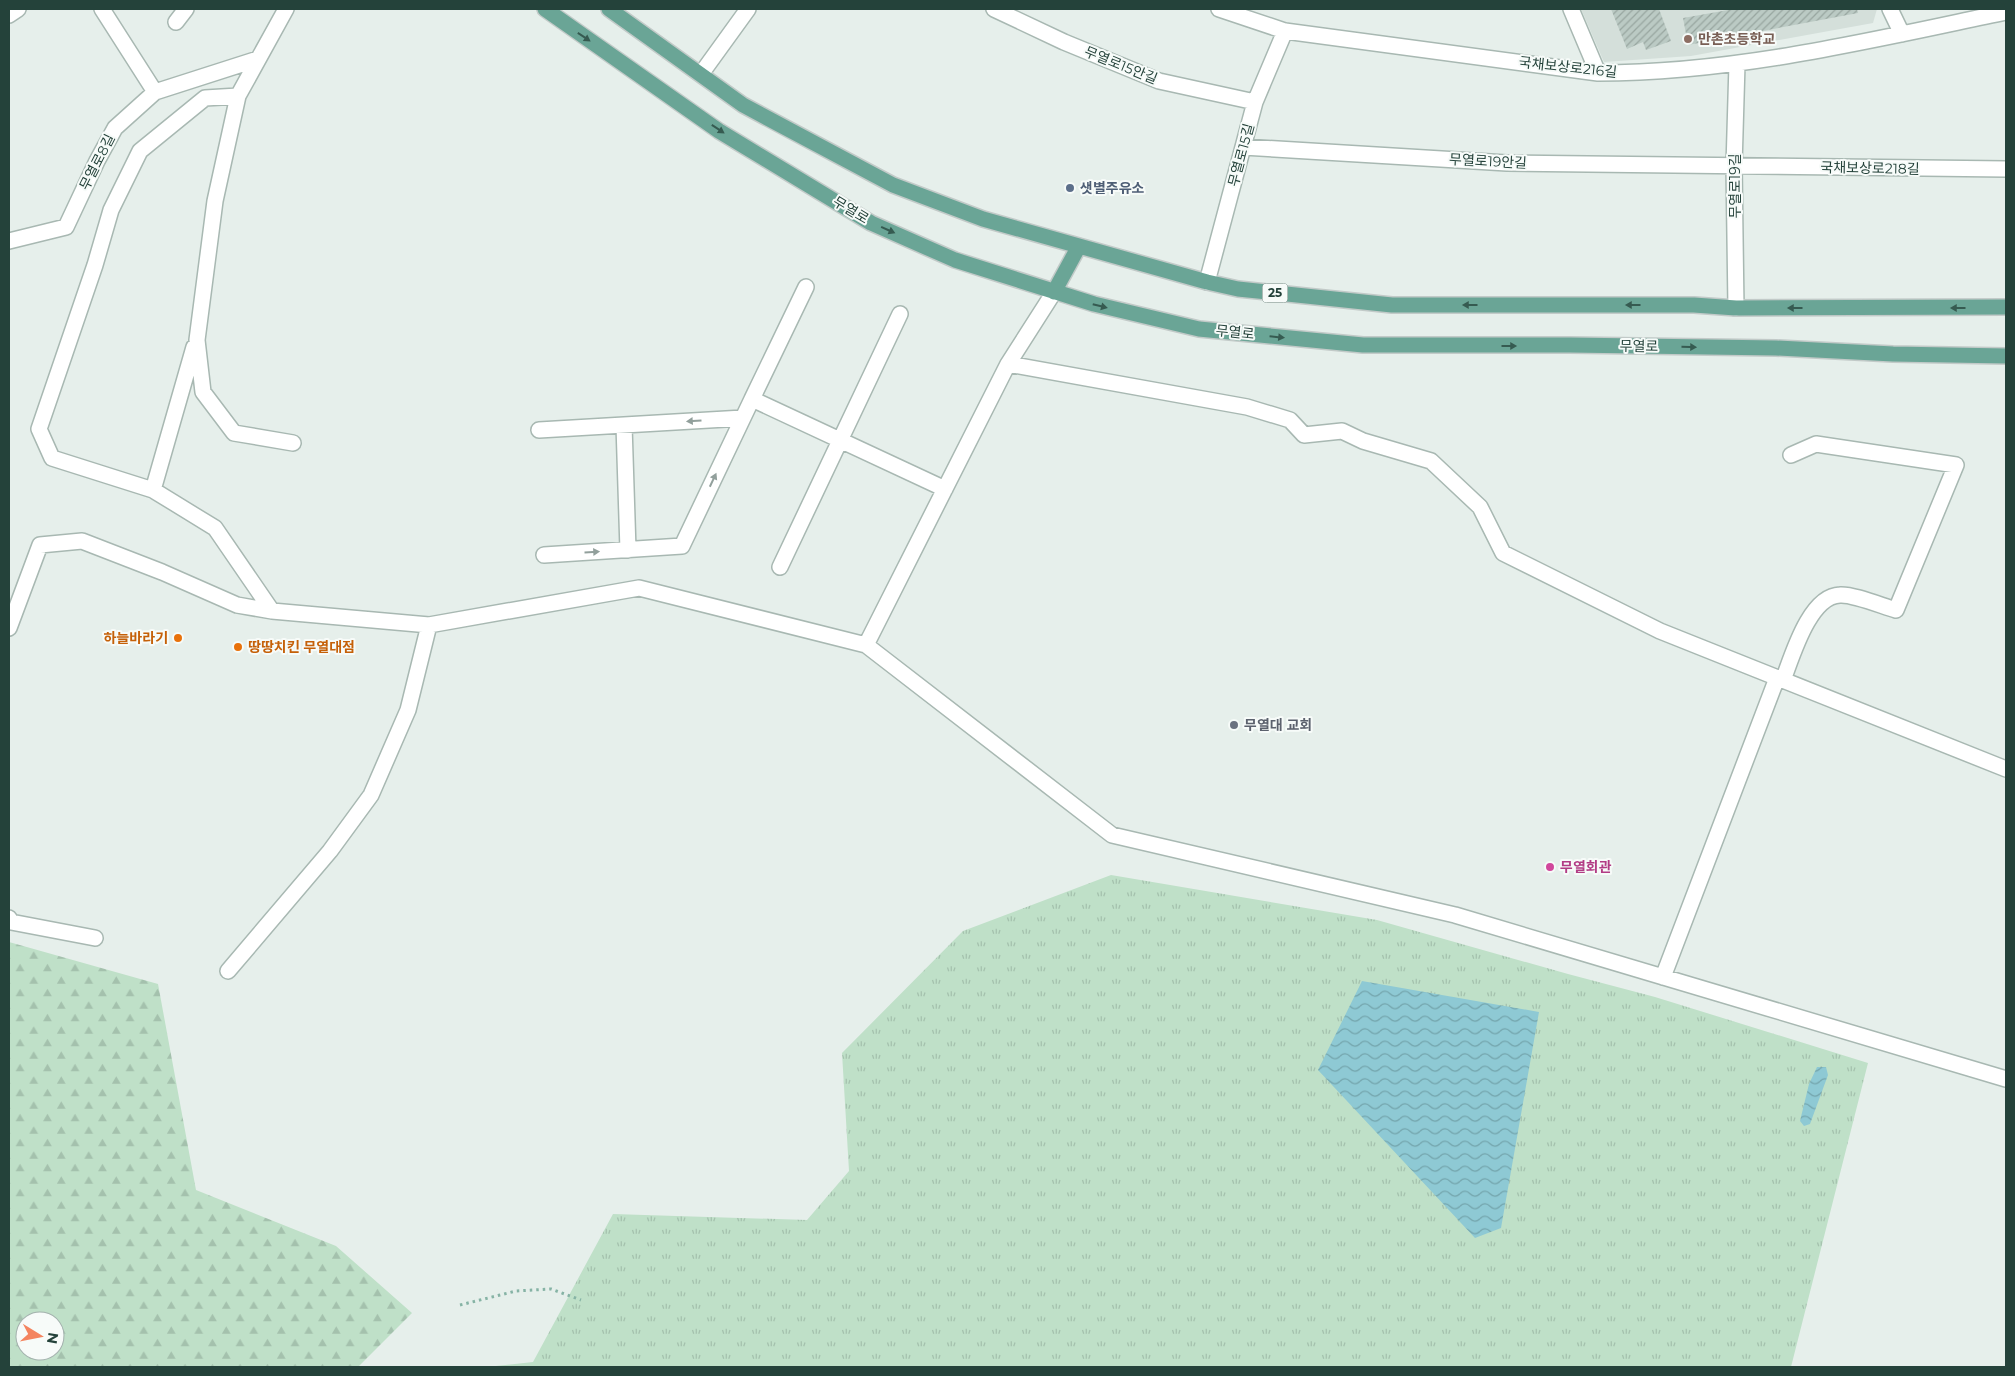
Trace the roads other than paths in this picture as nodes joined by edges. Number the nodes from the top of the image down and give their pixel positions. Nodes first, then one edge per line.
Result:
1 (18, 9) edge
2 (102, 9) edge
3 (186, 9) edge
4 (285, 9) edge
5 (545, 9) edge
6 (609, 9) edge
7 (748, 9) edge
8 (994, 9) edge
9 (1219, 9) edge
10 (1571, 9) edge
11 (1890, 9) edge
12 (2006, 12) edge
13 (9, 15) edge
14 (176, 22) dead end
15 (1285, 31) junction
16 (1902, 34) junction
17 (258, 59) junction
18 (1737, 64) junction
19 (1598, 73) junction
20 (701, 74) junction
21 (155, 92) junction
22 (238, 96) junction
23 (1255, 102) junction
24 (1242, 147) junction
25 (1734, 166) junction
26 (2006, 169) edge
27 (9, 241) edge
28 (1079, 246) junction
29 (1207, 282) junction
30 (806, 288) dead end
31 (1054, 292) junction
32 (2006, 307) edge
33 (1736, 308) junction
34 (900, 314) dead end
35 (196, 340) junction
36 (2006, 356) edge
37 (1008, 364) junction
38 (752, 399) junction
39 (743, 418) junction
40 (624, 425) junction
41 (539, 430) dead end
42 (840, 440) junction
43 (293, 443) dead end
44 (1791, 455) dead end
45 (945, 488) junction
46 (153, 490) junction
47 (628, 550) junction
48 (544, 555) dead end
49 (780, 567) dead end
50 (272, 611) junction
51 (429, 625) junction
52 (9, 628) edge
53 (866, 645) junction
54 (1780, 679) junction
55 (2006, 769) edge
56 (9, 918) edge
57 (95, 938) dead end
58 (228, 971) dead end
59 (1663, 977) junction
60 (2006, 1079) edge

1 - 13 street
2 - 21 street
3 - 14 street
4 - 17 street
5 -> 31 main road, 무열로
6 - 20 main road, 25
7 - 20 street
8 - 23 street, 무열로15안길
9 - 15 street, 국채보상로216길
10 - 19 street
11 - 16 street
12 - 16 street, 국채보상로216길
15 - 19 street, 국채보상로216길
15 - 23 street, 무열로15길
16 - 18 street, 국채보상로216길
17 - 21 street
17 - 22 street
18 - 19 street, 국채보상로216길
18 - 25 street, 무열로19길
20 - 28 main road, 25
21 - 27 street, 무열로8길
22 - 35 street
22 - 46 street
23 - 24 street, 무열로15길
24 - 25 street, 무열로19안길
24 - 29 street, 무열로15길
25 - 26 street, 국채보상로218길
25 - 33 street, 무열로19길
28 - 29 main road, 25
28 - 31 main road
33 -> 29 main road, 25
30 - 38 street
31 -> 36 main road, 무열로
31 - 37 street
32 -> 33 main road, 25
34 - 42 street
35 - 43 street
35 - 46 street
37 - 45 street
37 - 54 street
38 - 39 street
38 - 42 street
39 -> 40 street
47 -> 39 street
40 - 41 street
40 - 47 street
42 - 45 street
42 - 49 street
44 - 54 street
45 - 53 street
46 - 50 street
48 -> 47 street
50 - 51 street
50 - 52 street
51 - 53 street
51 - 58 street
53 - 59 street
54 - 55 street
54 - 59 street
56 - 57 street
59 - 60 street

